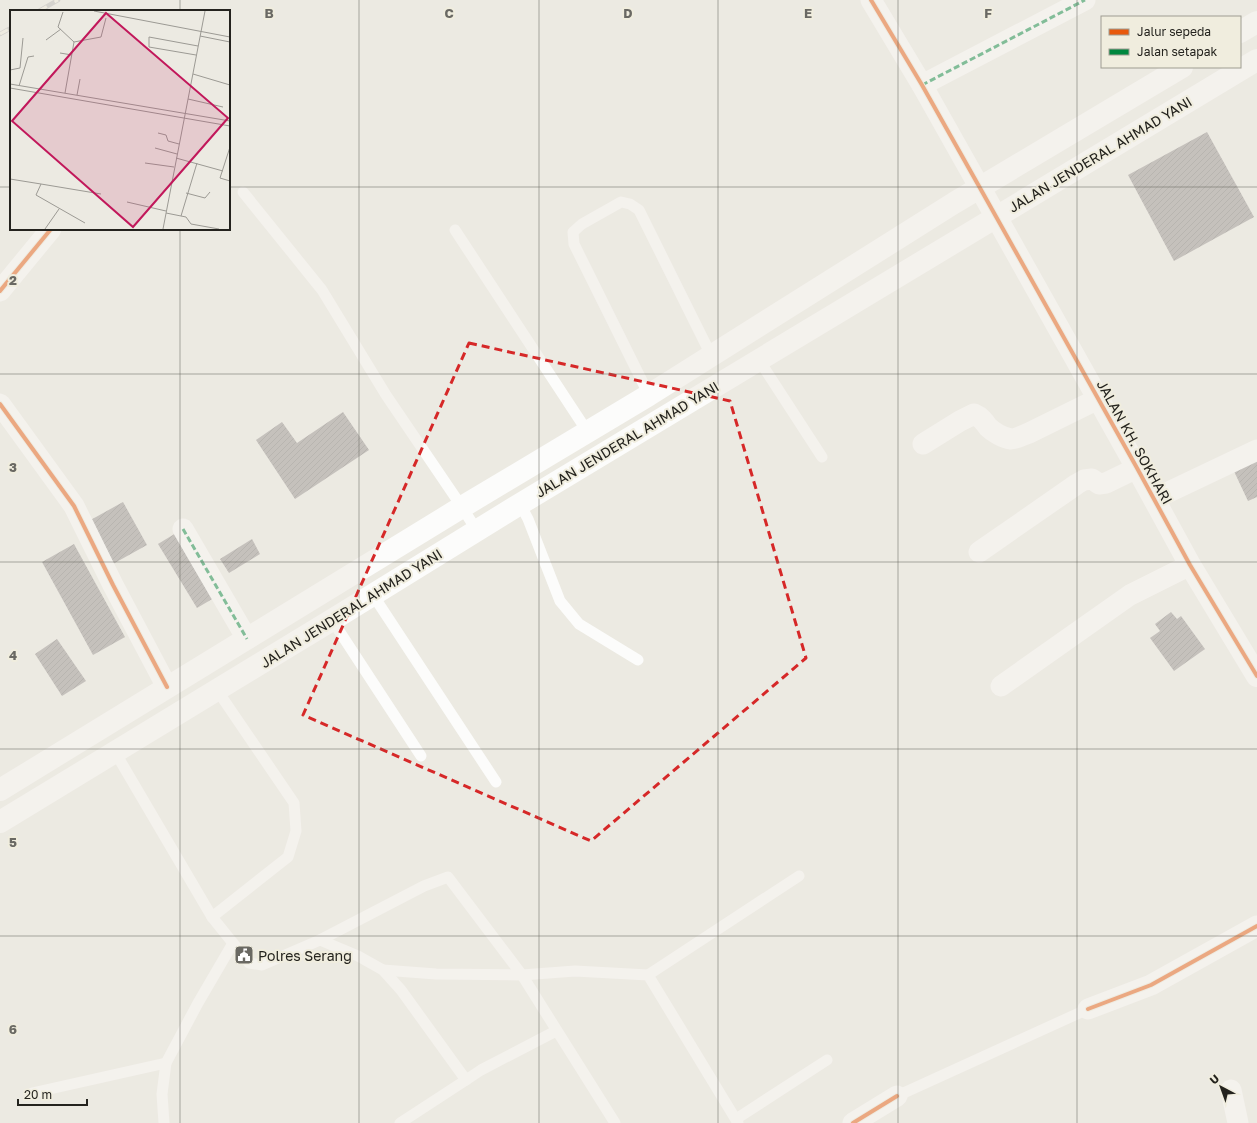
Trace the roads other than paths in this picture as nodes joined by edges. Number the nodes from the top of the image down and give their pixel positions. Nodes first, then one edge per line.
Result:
1 (871, 0) edge
2 (1085, 0) edge
3 (1257, 22) edge
4 (1241, 31) edge
5 (1257, 60) edge
6 (1180, 68) edge
7 (922, 85) junction
8 (980, 188) junction
9 (243, 192) dead end
10 (996, 217) junction
11 (50, 230) edge
12 (455, 230) dead end
13 (0, 291) edge
14 (711, 355) junction
15 (759, 360) junction
16 (649, 395) junction
17 (1098, 398) junction
18 (0, 404) edge
19 (6, 425) edge
20 (587, 431) junction
21 (923, 444) dead end
22 (1257, 450) edge
23 (822, 457) dead end
24 (1138, 468) junction
25 (1154, 499) junction
26 (520, 504) junction
27 (462, 506) junction
28 (183, 529) dead end
29 (477, 530) junction
30 (979, 552) dead end
31 (1190, 565) junction
32 (373, 595) junction
33 (332, 620) junction
34 (247, 638) junction
35 (638, 660) dead end
36 (1257, 676) edge
37 (1001, 686) dead end
38 (167, 687) junction
39 (217, 690) junction
40 (116, 752) junction
41 (421, 756) dead end
42 (496, 782) dead end
43 (0, 790) edge
44 (0, 822) edge
45 (799, 876) dead end
46 (212, 917) junction
47 (1257, 926) edge
48 (320, 940) junction
49 (233, 943) junction
50 (382, 970) junction
51 (522, 975) junction
52 (648, 975) junction
53 (1088, 1009) joint
54 (556, 1031) junction
55 (827, 1060) dead end
56 (166, 1063) junction
57 (466, 1080) junction
58 (1231, 1090) dead end
59 (32, 1093) dead end
60 (897, 1096) joint
61 (737, 1121) edge
62 (164, 1123) edge
63 (400, 1123) edge
64 (615, 1123) edge
65 (852, 1123) edge
66 (1238, 1123) edge

1 - 7 street
2 - 7 street
3 - 4 main road
5 - 10 main road, JALAN JENDERAL AHMAD YANI
6 - 8 main road, JALAN JENDERAL AHMAD YANI
7 - 8 street
8 - 10 main road, JALAN KH. SOKHARI
8 - 14 main road, JALAN JENDERAL AHMAD YANI
9 - 27 lane
10 - 15 main road, JALAN JENDERAL AHMAD YANI
10 - 17 main road, JALAN KH. SOKHARI
11 - 13 street
12 - 20 lane
14 - 16 main road, JALAN JENDERAL AHMAD YANI
14 - 16 lane
15 - 23 lane
15 - 26 main road, JALAN JENDERAL AHMAD YANI
16 - 20 main road, JALAN JENDERAL AHMAD YANI
17 - 21 street
17 - 24 main road, JALAN KH. SOKHARI
18 - 19 street
19 - 38 street
20 - 27 main road, JALAN JENDERAL AHMAD YANI
22 - 25 street
24 - 25 main road, JALAN KH. SOKHARI
24 - 30 street
25 - 31 main road, JALAN KH. SOKHARI
26 - 29 main road, JALAN JENDERAL AHMAD YANI
26 - 35 lane
27 - 29 lane
27 - 34 main road, JALAN JENDERAL AHMAD YANI
28 - 34 street
29 - 32 main road, JALAN JENDERAL AHMAD YANI
31 - 36 main road, JALAN KH. SOKHARI
31 - 37 street
32 - 33 main road, JALAN JENDERAL AHMAD YANI
32 - 42 lane
33 - 39 main road, JALAN JENDERAL AHMAD YANI
33 - 41 lane
34 - 38 main road, JALAN JENDERAL AHMAD YANI
38 - 43 main road, JALAN JENDERAL AHMAD YANI
39 - 40 main road, JALAN JENDERAL AHMAD YANI
39 - 46 lane
40 - 44 main road, JALAN JENDERAL AHMAD YANI
40 - 46 lane
45 - 52 lane
46 - 49 lane
47 - 53 street
48 - 49 lane
48 - 50 lane
48 - 51 lane
49 - 56 lane
50 - 51 lane
50 - 57 lane
51 - 52 lane
51 - 54 lane
52 - 61 lane
53 - 60 lane
54 - 57 lane
54 - 64 lane
55 - 61 lane
56 - 59 lane
56 - 62 lane
57 - 63 lane
58 - 66 street
60 - 65 street

